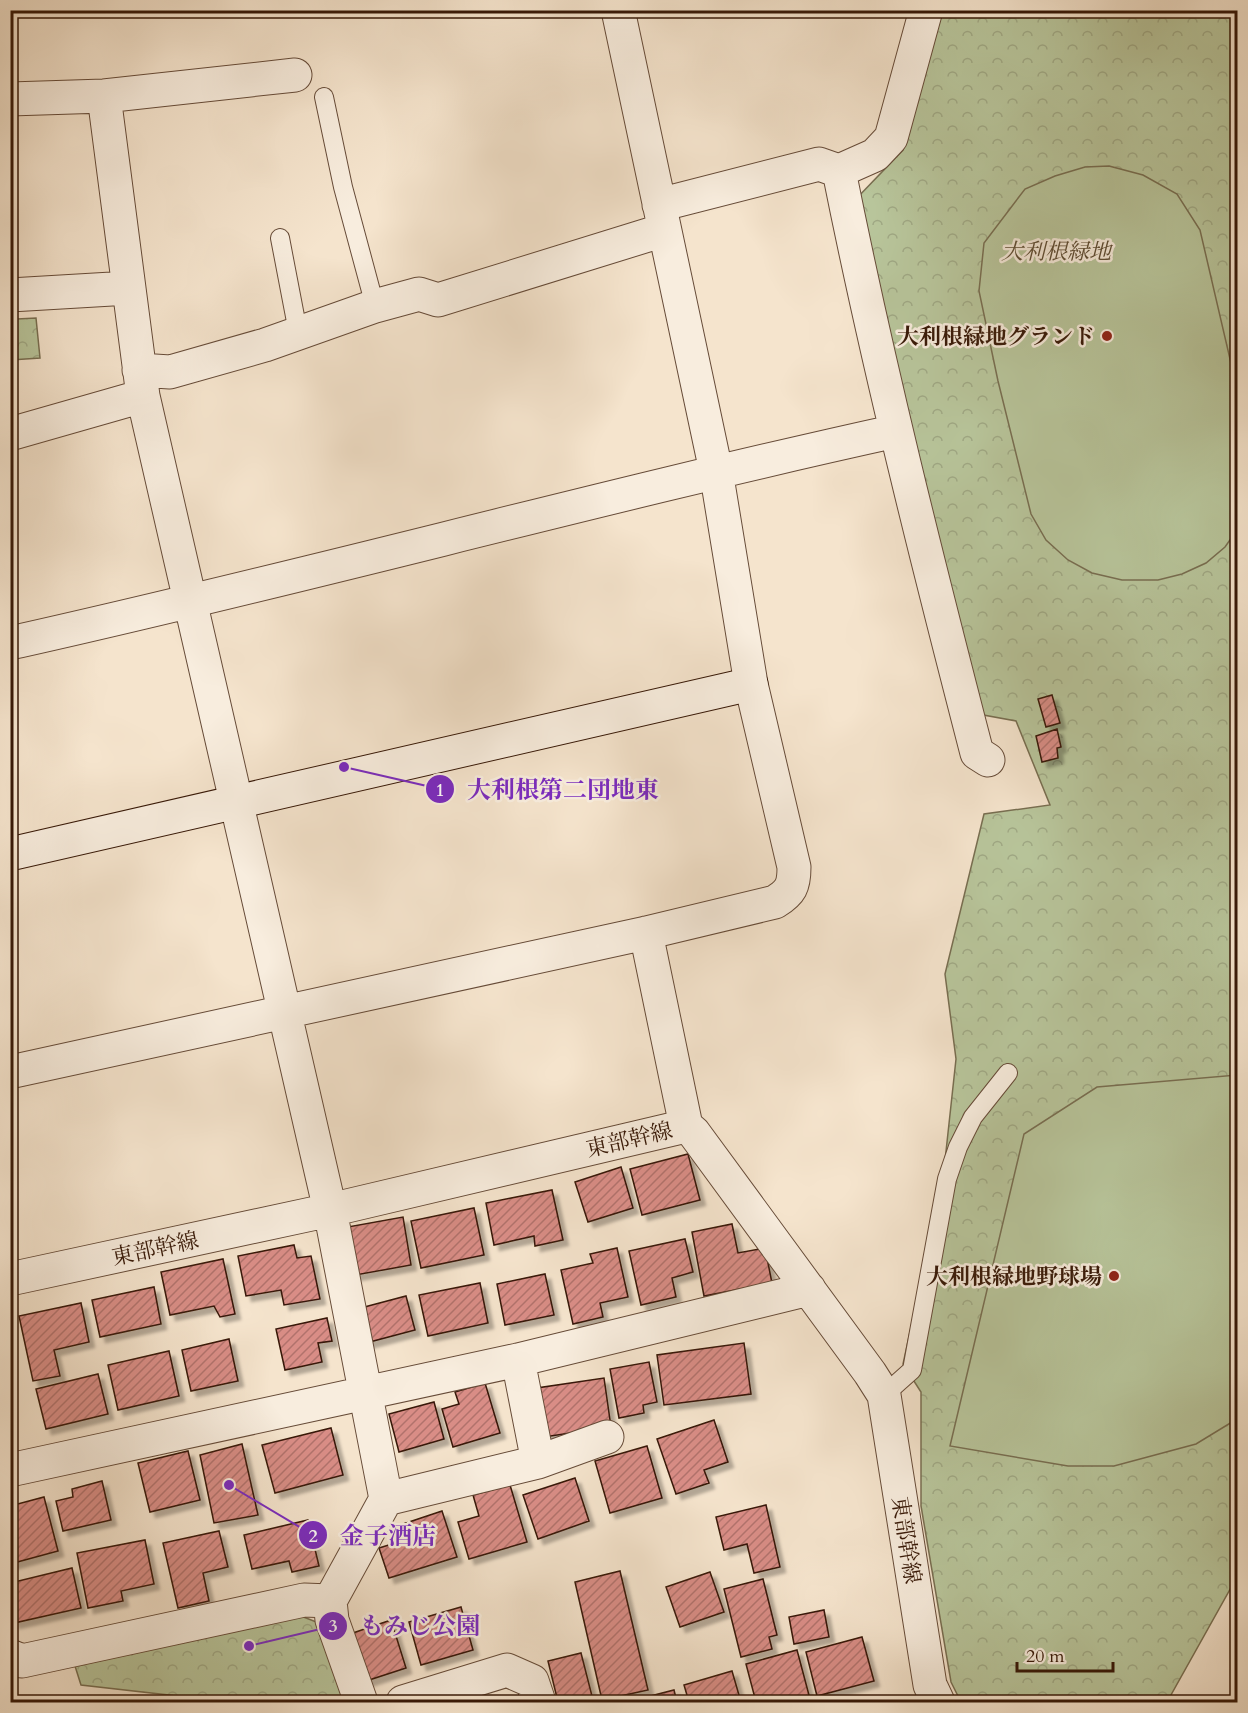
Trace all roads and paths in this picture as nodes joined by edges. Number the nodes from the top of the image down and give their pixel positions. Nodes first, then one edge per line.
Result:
1 (618, 10) edge
2 (926, 10) edge
3 (295, 75) dead end
4 (104, 96) junction
5 (324, 97) dead end
6 (10, 99) edge
7 (839, 171) junction
8 (662, 217) junction
9 (280, 238) dead end
10 (129, 288) junction
11 (10, 295) edge
12 (375, 306) junction
13 (298, 332) junction
14 (141, 383) junction
15 (896, 431) junction
16 (10, 434) edge
17 (716, 471) junction
18 (189, 603) junction
19 (10, 643) edge
20 (751, 684) junction
21 (988, 760) dead end
22 (237, 801) junction
23 (10, 854) edge
24 (646, 933) junction
25 (283, 1011) junction
26 (10, 1072) edge
27 (1008, 1073) dead end
28 (686, 1126) junction
29 (330, 1210) junction
30 (10, 1279) edge
31 (809, 1289) junction
32 (518, 1360) junction
33 (366, 1394) junction
34 (884, 1395) junction
35 (607, 1437) dead end
36 (538, 1462) junction
37 (10, 1470) edge
38 (386, 1499) junction
39 (330, 1601) junction
40 (10, 1656) edge
41 (361, 1702) edge
42 (403, 1702) edge
43 (539, 1702) edge
44 (938, 1702) edge

1 - 8 street
2 - 7 street
3 - 4 street
4 - 6 street
4 - 10 street
5 - 12 lane
7 - 8 street
7 - 15 street
8 - 12 street
8 - 17 street
9 - 13 lane
10 - 11 street
10 - 14 street
12 - 13 street
13 - 14 street
14 - 16 street
14 - 18 street
15 - 17 street
15 - 21 street
17 - 18 street
17 - 20 street
18 - 19 street
18 - 22 street
20 - 22 street
20 - 24 street
22 - 23 street
22 - 25 street
24 - 25 street
24 - 28 street
25 - 26 street
25 - 29 street
27 - 34 lane
28 - 29 street, 東部幹線
28 - 31 street, 東部幹線
29 - 30 street, 東部幹線
29 - 33 street
31 - 32 street
31 - 34 street, 東部幹線
32 - 33 street
32 - 36 street
33 - 37 street
33 - 38 street
34 - 44 street, 東部幹線
35 - 36 street
36 - 38 street
38 - 39 street
39 - 40 street
39 - 41 street
42 - 43 street

